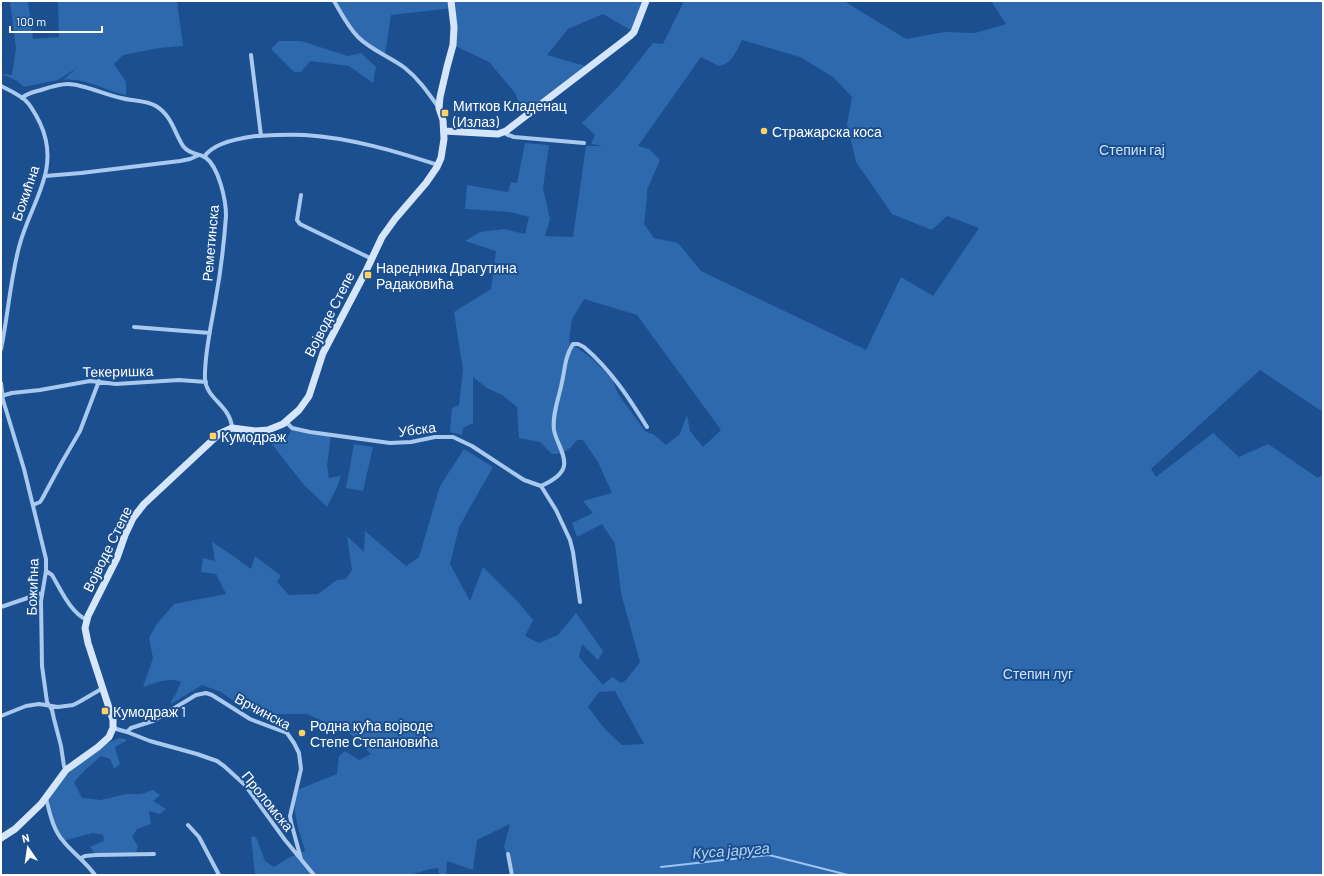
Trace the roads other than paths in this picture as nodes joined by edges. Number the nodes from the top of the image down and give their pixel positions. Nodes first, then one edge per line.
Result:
1 (334, 1) edge
2 (451, 1) edge
3 (646, 1) edge
4 (251, 55) dead end
5 (1, 86) edge
6 (22, 98) junction
7 (440, 111) junction
8 (444, 131) junction
9 (503, 132) junction
10 (261, 136) junction
11 (584, 143) dead end
12 (199, 155) junction
13 (204, 157) junction
14 (438, 165) junction
15 (45, 176) junction
16 (301, 195) dead end
17 (372, 259) junction
18 (134, 327) dead end
19 (210, 333) junction
20 (1, 349) edge
21 (99, 381) junction
22 (206, 382) junction
23 (1, 383) edge
24 (2, 396) edge
25 (286, 422) junction
26 (232, 428) junction
27 (647, 428) dead end
28 (542, 486) junction
29 (33, 505) junction
30 (46, 571) junction
31 (42, 593) junction
32 (580, 602) dead end
33 (1, 607) edge
34 (87, 620) junction
35 (103, 688) junction
36 (49, 706) junction
37 (1, 716) edge
38 (114, 728) junction
39 (126, 732) junction
40 (66, 770) junction
41 (46, 798) junction
42 (188, 825) dead end
43 (1, 838) edge
44 (154, 854) dead end
45 (508, 854) dead end
46 (81, 858) junction
47 (302, 859) junction
48 (94, 875) edge
49 (218, 875) edge
50 (314, 875) edge
51 (512, 875) edge

1 - 7 street
2 - 7 street, Војводе Степе
3 - 9 street
4 - 10 street
5 - 6 street, Божићна
6 - 12 street
6 - 15 street, Божићна
7 - 8 street, Војводе Степе
8 - 9 street
8 - 14 street, Војводе Степе
9 - 11 street
10 - 13 street
10 - 14 street
12 - 13 street
12 - 15 street
13 - 19 street, Реметинска
14 - 17 street, Војводе Степе
15 - 20 street, Божићна
16 - 17 street
17 - 25 street, Војводе Степе
18 - 19 street
19 - 22 street, Реметинска
21 - 22 street, Текеришка
21 - 24 street, Текеришка
21 - 29 street
22 - 26 street
23 - 24 street, Божићна
24 - 29 street, Божићна
25 - 26 street, Војводе Степе
25 - 28 street, Убска
26 - 34 street, Војводе Степе
27 - 28 street
28 - 32 street
29 - 30 street, Божићна
30 - 31 street, Божићна
30 - 34 street
31 - 33 street
31 - 36 street, Божићна
34 - 35 street, Војводе Степе
35 - 36 street
35 - 38 street, Војводе Степе
36 - 37 street
36 - 40 street, Божићна
38 - 39 street
38 - 40 street
39 - 47 street, Проломска
39 - 47 street, Врчинска
40 - 41 street
41 - 43 street
41 - 46 street
42 - 49 street
44 - 46 street
45 - 51 street
46 - 48 street
47 - 50 street, Проломска

